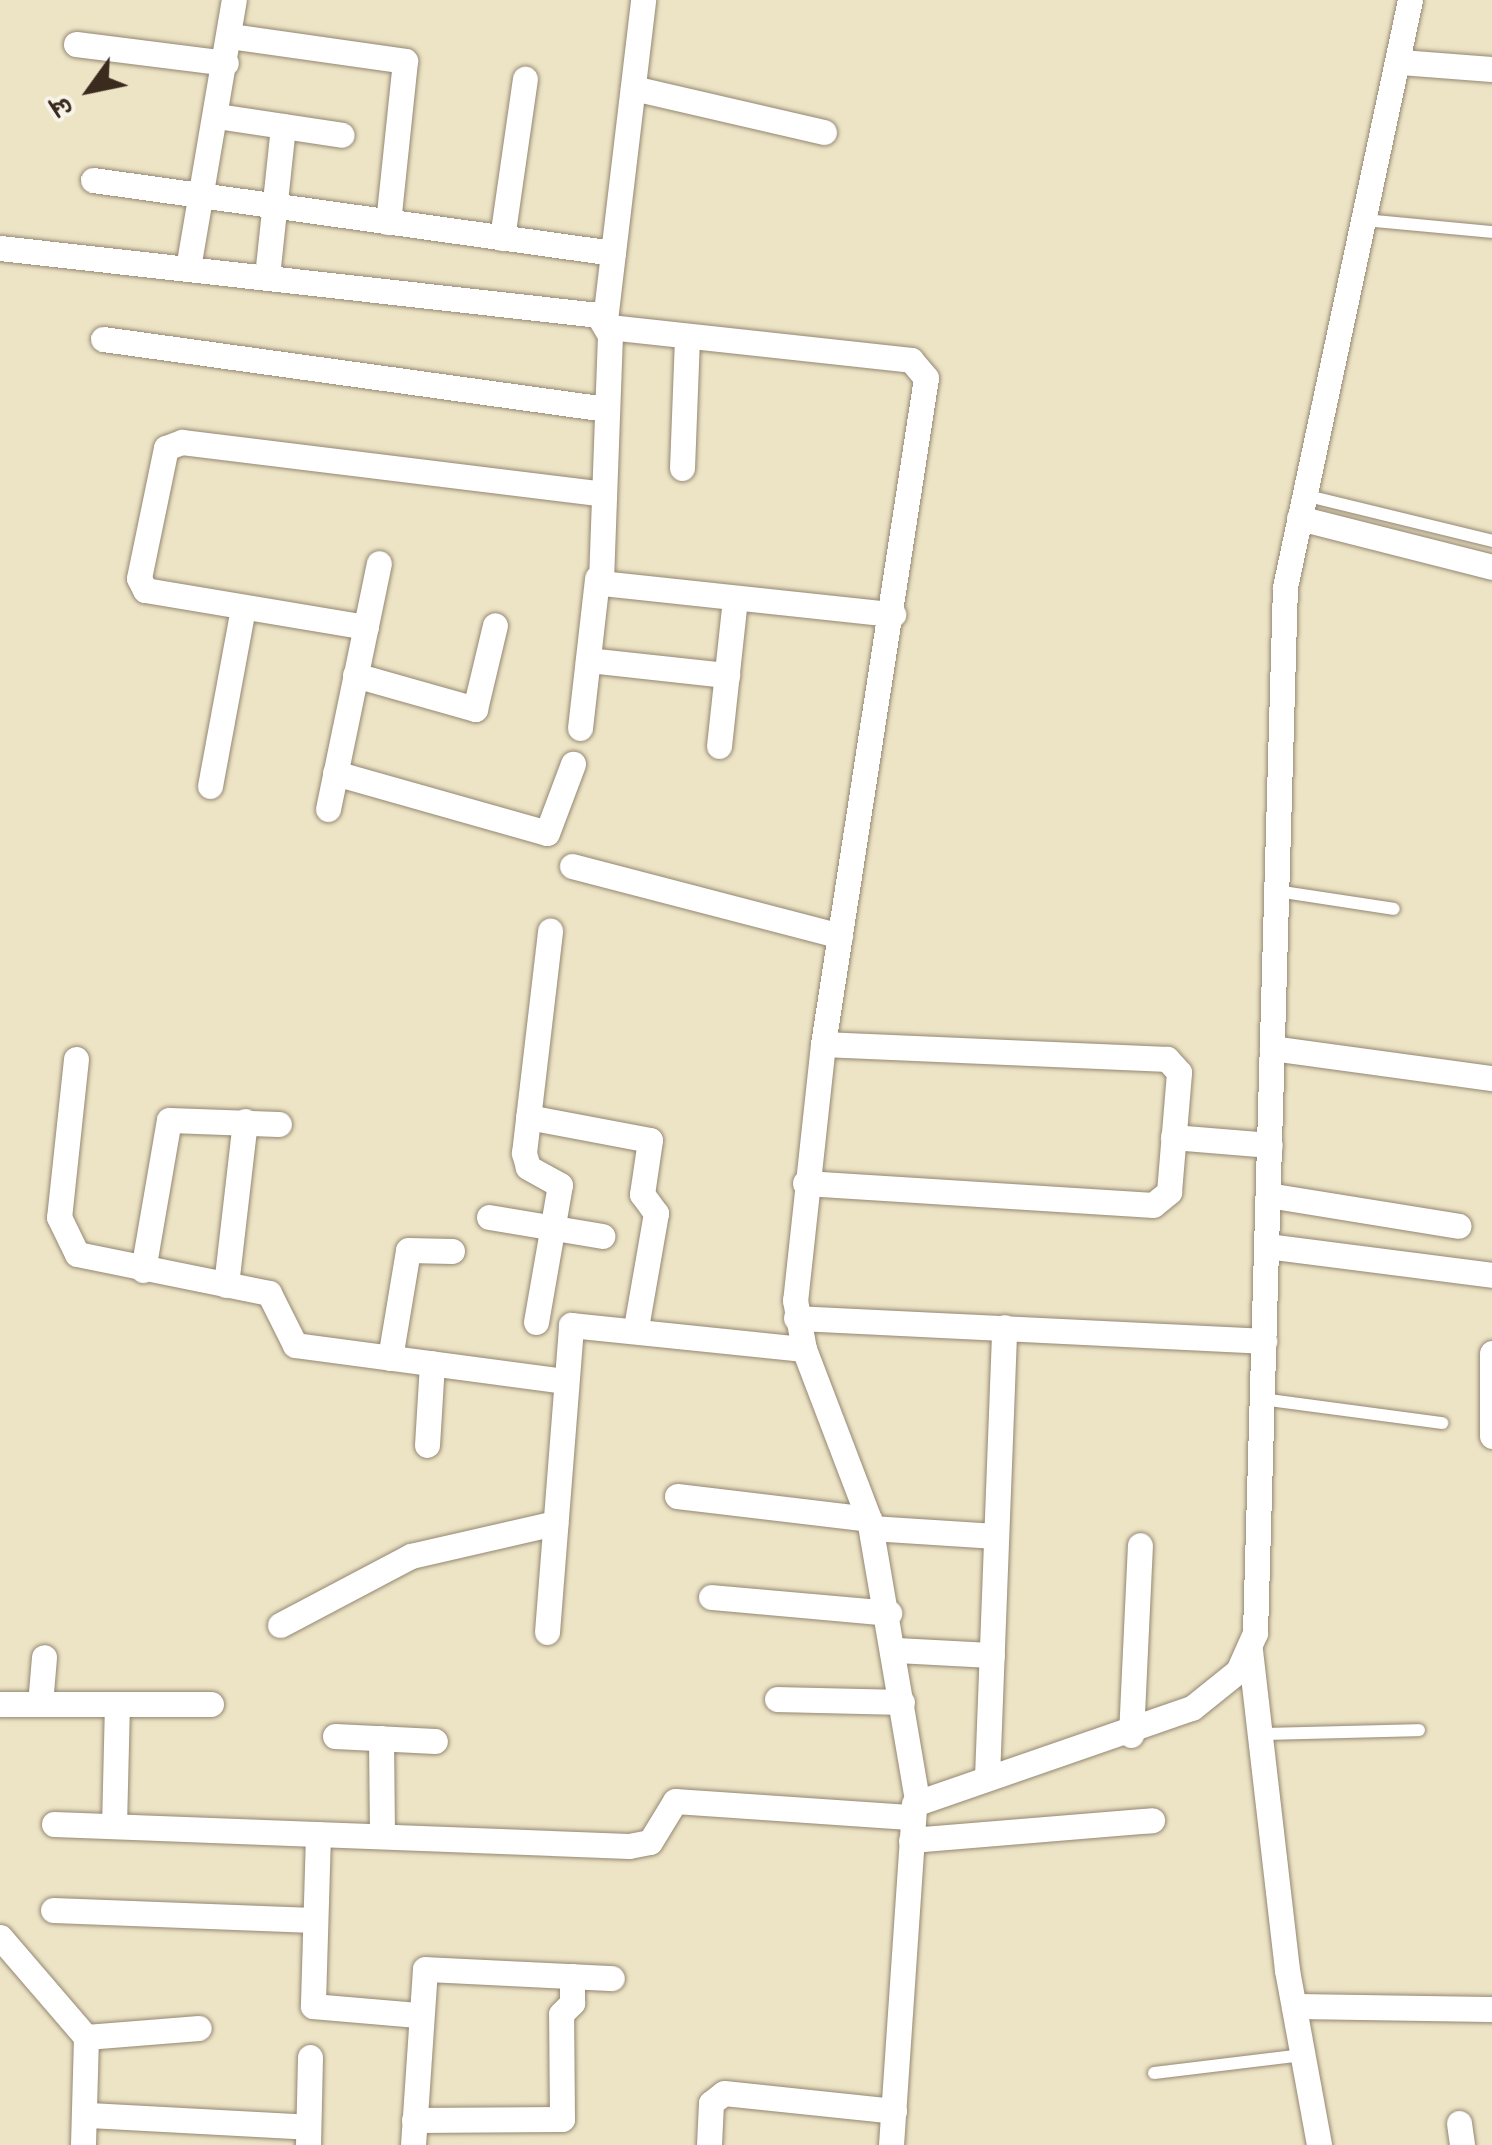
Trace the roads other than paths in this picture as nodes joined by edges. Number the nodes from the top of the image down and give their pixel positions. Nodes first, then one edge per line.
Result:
1 (234, 0) edge
2 (644, 0) edge
3 (1410, 0) edge
4 (230, 36) junction
5 (76, 44) dead end
6 (1400, 62) junction
7 (226, 63) junction
8 (1492, 68) edge
9 (525, 79) dead end
10 (633, 88) junction
11 (217, 116) junction
12 (283, 126) junction
13 (824, 132) dead end
14 (342, 135) dead end
15 (93, 180) dead end
16 (203, 196) junction
17 (276, 206) junction
18 (1365, 220) junction
19 (388, 222) junction
20 (1492, 232) edge
21 (502, 238) junction
22 (0, 248) edge
23 (612, 253) junction
24 (188, 268) junction
25 (268, 276) junction
26 (606, 324) junction
27 (687, 336) junction
28 (103, 339) dead end
29 (606, 408) junction
30 (682, 468) dead end
31 (600, 494) junction
32 (1301, 507) junction
33 (1492, 541) edge
34 (379, 564) dead end
35 (1492, 566) edge
36 (597, 578) junction
37 (735, 599) junction
38 (243, 608) junction
39 (893, 614) junction
40 (494, 624) dead end
41 (366, 627) junction
42 (588, 660) junction
43 (727, 674) junction
44 (356, 675) junction
45 (580, 728) dead end
46 (719, 746) dead end
47 (573, 764) dead end
48 (335, 772) junction
49 (210, 786) dead end
50 (328, 809) dead end
51 (572, 866) dead end
52 (1277, 891) junction
53 (1394, 910) dead end
54 (550, 931) dead end
55 (840, 936) junction
56 (822, 1044) junction
57 (1272, 1048) junction
58 (76, 1058) dead end
59 (1492, 1078) edge
60 (528, 1117) junction
61 (245, 1121) junction
62 (279, 1124) dead end
63 (1173, 1137) junction
64 (1270, 1145) junction
65 (805, 1183) junction
66 (1268, 1196) junction
67 (490, 1217) dead end
68 (1459, 1226) dead end
69 (552, 1227) junction
70 (602, 1236) dead end
71 (1267, 1246) junction
72 (452, 1251) dead end
73 (142, 1270) junction
74 (1492, 1275) edge
75 (226, 1285) junction
76 (796, 1318) junction
77 (536, 1322) dead end
78 (1004, 1326) junction
79 (636, 1328) junction
80 (1264, 1341) junction
81 (804, 1349) junction
82 (1492, 1352) edge
83 (390, 1358) junction
84 (432, 1363) junction
85 (565, 1381) junction
86 (1262, 1399) junction
87 (1442, 1423) dead end
88 (1492, 1436) edge
89 (427, 1445) dead end
90 (676, 1496) dead end
91 (555, 1523) junction
92 (870, 1524) junction
93 (996, 1536) junction
94 (1140, 1544) dead end
95 (711, 1597) dead end
96 (889, 1613) junction
97 (280, 1625) dead end
98 (548, 1632) dead end
99 (895, 1650) junction
100 (1250, 1650) junction
101 (992, 1655) junction
102 (44, 1656) dead end
103 (777, 1698) dead end
104 (902, 1702) junction
105 (0, 1704) edge
106 (40, 1704) junction
107 (117, 1704) junction
108 (212, 1704) dead end
109 (1419, 1730) dead end
110 (1260, 1734) junction
111 (1131, 1735) junction
112 (335, 1736) dead end
113 (381, 1738) junction
114 (435, 1741) dead end
115 (987, 1777) junction
116 (913, 1819) junction
117 (1152, 1820) dead end
118 (54, 1824) dead end
119 (114, 1826) junction
120 (318, 1834) junction
121 (382, 1836) junction
122 (53, 1910) dead end
123 (314, 1920) junction
124 (0, 1938) edge
125 (572, 1976) junction
126 (612, 1978) dead end
127 (1294, 2006) junction
128 (1492, 2009) edge
129 (418, 2015) junction
130 (199, 2028) dead end
131 (86, 2037) junction
132 (1303, 2055) junction
133 (310, 2057) dead end
134 (1154, 2073) dead end
135 (894, 2112) junction
136 (89, 2115) junction
137 (413, 2133) edge
138 (308, 2136) edge
139 (84, 2145) edge
140 (709, 2145) edge
141 (891, 2145) edge
142 (1319, 2145) edge

1 - 4 street
2 - 10 street
3 - 6 street
4 - 7 street
4 - 19 street
5 - 7 street
6 - 8 street
6 - 18 street
7 - 11 street
9 - 21 street
10 - 13 street
10 - 23 street
11 - 12 street
11 - 16 street
12 - 14 street
12 - 17 street
15 - 16 street
16 - 17 street
16 - 24 street
17 - 19 street
17 - 25 street
18 - 20 lane
18 - 32 street
19 - 21 street
21 - 23 street
22 - 24 street
23 - 26 street
24 - 25 street
25 - 26 street
26 - 27 street
26 - 29 street
27 - 30 street
27 - 39 street
28 - 29 street
29 - 31 street
31 - 36 street
31 - 38 street
32 - 33 lane
32 - 35 street
32 - 52 street
34 - 41 street
36 - 37 street
36 - 42 street
37 - 39 street
37 - 43 street
38 - 41 street
38 - 49 street
39 - 55 street
40 - 44 street
41 - 44 street
42 - 43 street
42 - 45 street
43 - 46 street
44 - 48 street
47 - 48 street
48 - 50 street
51 - 55 street
52 - 53 lane
52 - 57 street
54 - 60 street
55 - 56 street
56 - 63 street
56 - 65 street
57 - 59 street
57 - 64 street
58 - 73 street
60 - 69 street
60 - 79 street
61 - 62 street
61 - 73 street
61 - 75 street
63 - 64 street
63 - 65 street
64 - 66 street
65 - 76 street
66 - 68 street
66 - 71 street
67 - 69 street
69 - 70 street
69 - 77 street
71 - 74 street
71 - 80 street
72 - 83 street
73 - 75 street
75 - 83 street
76 - 78 street
76 - 81 street
78 - 80 street
78 - 93 street
79 - 81 street
79 - 85 street
80 - 86 street
81 - 92 street
82 - 88 street
83 - 84 street
84 - 85 street
84 - 89 street
85 - 91 street
86 - 87 lane
86 - 100 street
90 - 92 street
91 - 97 street
91 - 98 street
92 - 93 street
92 - 96 street
93 - 101 street
94 - 111 street
95 - 96 street
96 - 99 street
99 - 101 street
99 - 104 street
100 - 110 street
100 - 111 street
101 - 115 street
102 - 106 street
103 - 104 street
104 - 116 street
105 - 106 street
106 - 107 street
107 - 108 street
107 - 119 street
109 - 110 lane
110 - 127 street
111 - 115 street
112 - 113 street
113 - 114 street
113 - 121 street
115 - 116 street
116 - 117 street
116 - 121 street
116 - 135 street
118 - 119 street
119 - 120 street
120 - 121 street
120 - 123 street
122 - 123 street
123 - 129 street
124 - 131 street
125 - 126 street
125 - 129 street
125 - 137 street
127 - 128 street
127 - 132 street
129 - 137 street
130 - 131 street
131 - 136 street
132 - 134 lane
132 - 142 street
133 - 138 street
135 - 140 street
135 - 141 street
136 - 138 street
136 - 139 street

